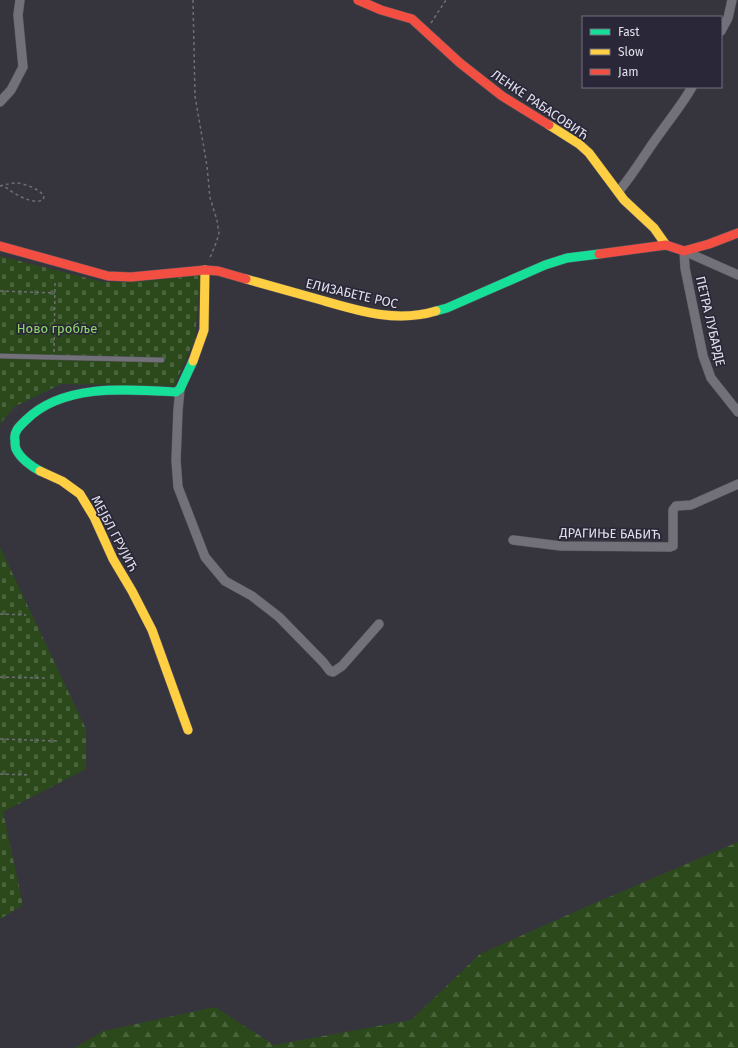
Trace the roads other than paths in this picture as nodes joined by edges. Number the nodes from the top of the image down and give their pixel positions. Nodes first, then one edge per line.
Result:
1 (20, 0) edge
2 (358, 0) edge
3 (732, 0) edge
4 (722, 29) edge
5 (691, 88) edge
6 (0, 102) edge
7 (618, 192) junction
8 (738, 233) edge
9 (666, 245) junction
10 (0, 246) edge
11 (684, 251) junction
12 (205, 270) junction
13 (738, 276) edge
14 (0, 356) edge
15 (162, 360) dead end
16 (180, 389) junction
17 (738, 412) edge
18 (738, 484) edge
19 (513, 540) dead end
20 (379, 624) dead end
21 (188, 730) dead end

1 - 6 street
2 - 7 street, ЛЕНКЕ РАБАСОВИЋ
3 - 4 street
5 - 7 street
7 - 9 street, ЛЕНКЕ РАБАСОВИЋ
8 - 11 street
9 - 11 street, ЕЛИЗАБЕТЕ РОС
9 - 12 street, ЕЛИЗАБЕТЕ РОС
10 - 12 street, ЕЛИЗАБЕТЕ РОС
11 - 13 street
11 - 17 street, ПЕТРА ЛУБАРДЕ
12 - 16 street
14 - 15 lane
16 - 20 street
16 - 21 street, МЕЈБЛ ГРУЈИЋ
18 - 19 street, ДРАГИЊЕ БАБИЋ

